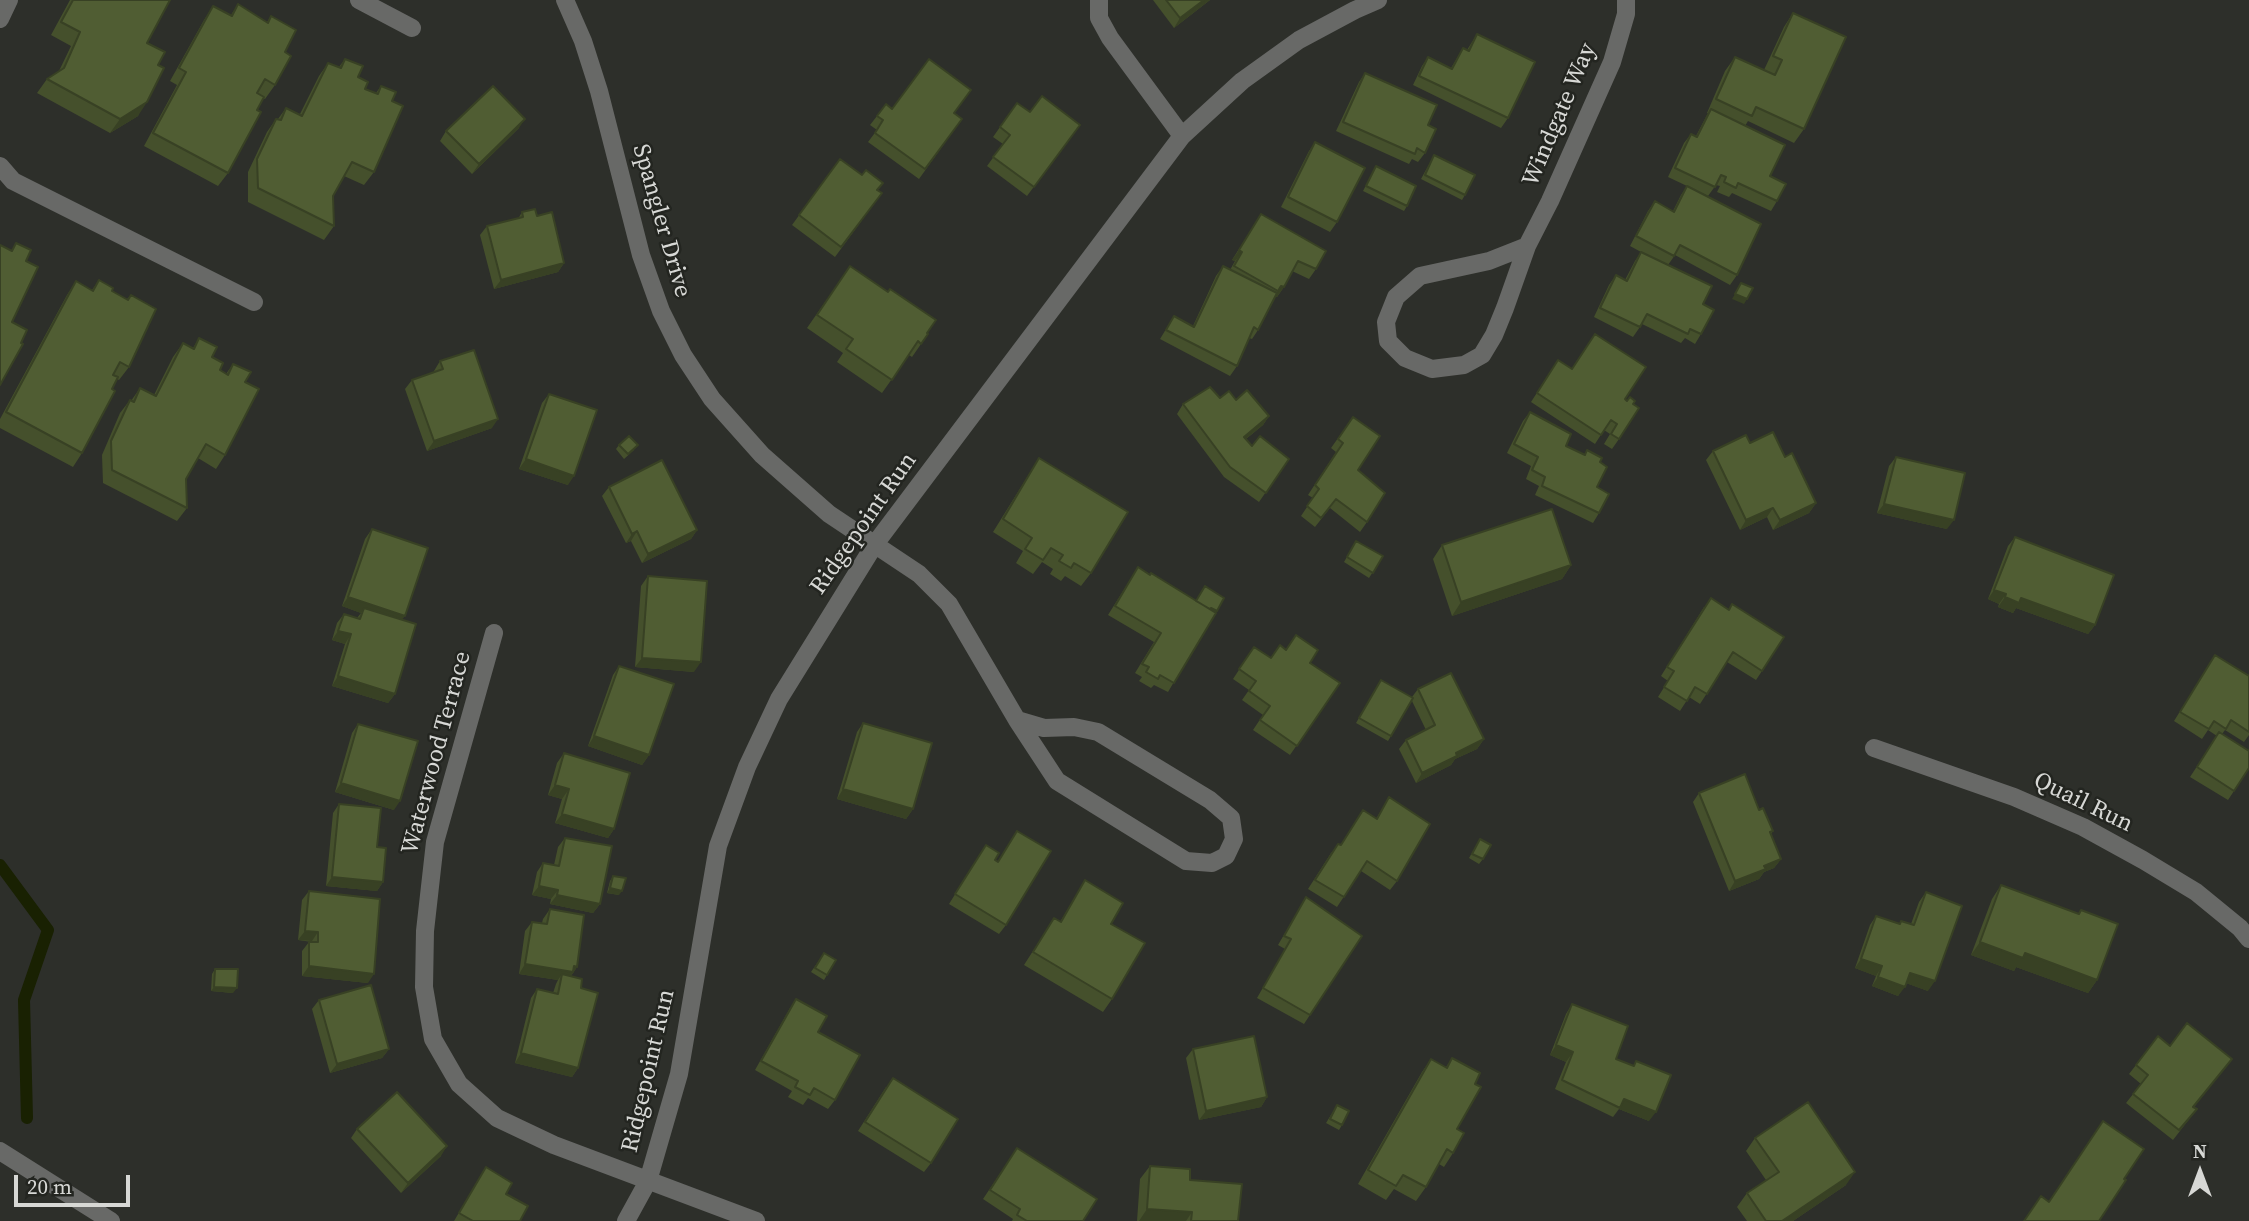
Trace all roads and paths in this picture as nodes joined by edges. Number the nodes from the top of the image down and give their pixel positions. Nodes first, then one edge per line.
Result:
1 (359, 0) edge
2 (565, 0) edge
3 (1099, 0) edge
4 (1378, 0) edge
5 (1626, 0) edge
6 (412, 28) dead end
7 (1182, 135) junction
8 (0, 166) edge
9 (1527, 246) junction
10 (254, 302) dead end
11 (875, 544) junction
12 (494, 633) dead end
13 (1017, 720) junction
14 (1874, 748) dead end
15 (2249, 939) edge
16 (0, 1151) edge
17 (648, 1181) junction
18 (111, 1221) edge
19 (626, 1221) edge
20 (756, 1221) edge

1 - 6 street
2 - 11 street, Spangler Drive
3 - 7 street
4 - 7 street, Ridgepoint Run
5 - 9 street, Windgate Way
7 - 11 street, Ridgepoint Run
8 - 10 street
9 - 9 street, Windgate Way
11 - 13 street, Spangler Drive
11 - 17 street, Ridgepoint Run
12 - 17 street, Waterwood Terrace
13 - 13 street, Spangler Drive
14 - 15 street, Quail Run
16 - 18 street
17 - 19 street, Ridgepoint Run
17 - 20 street, Waterwood Terrace

